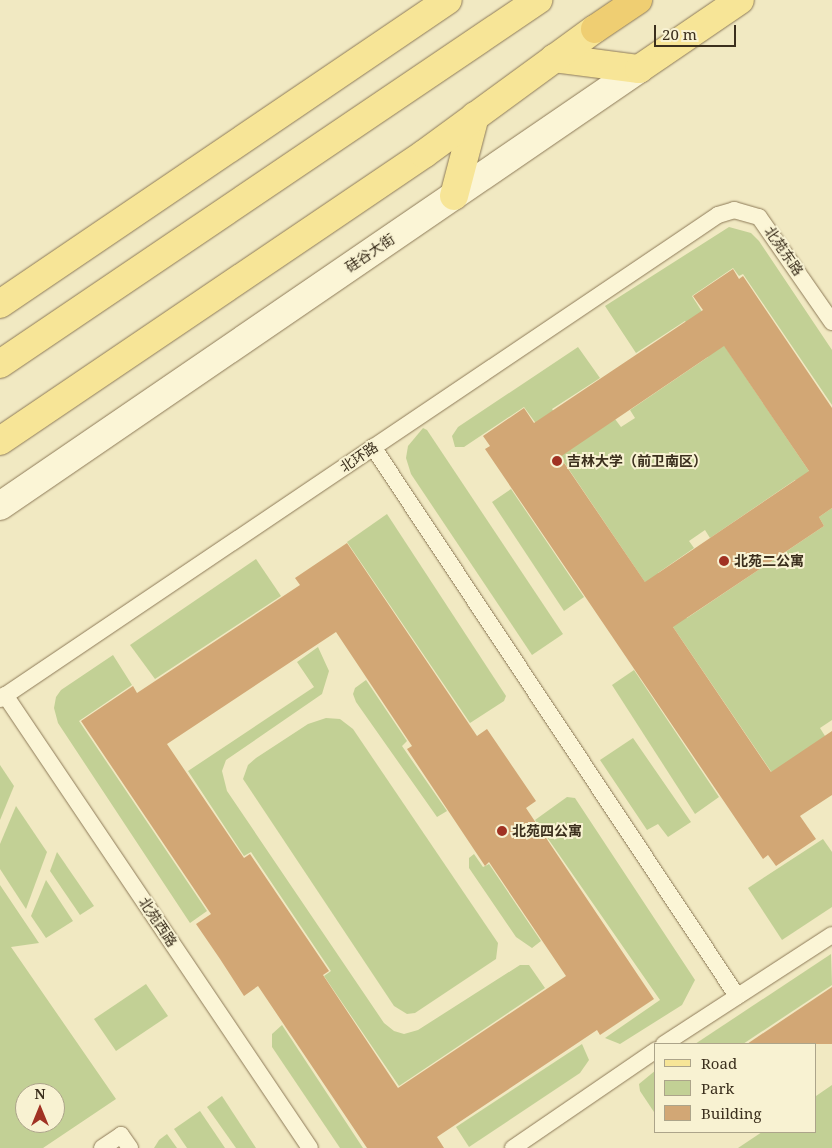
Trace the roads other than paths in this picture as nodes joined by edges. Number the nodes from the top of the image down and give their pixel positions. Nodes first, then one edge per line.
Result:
1 (448, 0) edge
2 (538, 0) edge
3 (638, 0) edge
4 (740, 0) edge
5 (595, 29) joint
6 (554, 58) junction
7 (639, 69) junction
8 (475, 116) junction
9 (454, 196) junction
10 (718, 215) joint
11 (0, 304) edge
12 (832, 322) edge
13 (0, 364) edge
14 (0, 441) edge
15 (373, 447) junction
16 (0, 506) edge
17 (3, 697) edge
18 (832, 935) edge
19 (737, 996) junction
20 (666, 1043) edge
21 (654, 1051) edge
22 (126, 1142) edge
23 (102, 1148) edge
24 (310, 1148) edge
25 (513, 1148) edge

1 - 11 main road
2 - 13 main road
3 - 5 highway
4 - 7 main road, 硅谷大街
5 - 6 main road
6 - 7 main road
6 - 8 main road
7 - 9 main road, 硅谷大街
8 - 9 main road
8 - 14 main road
9 - 16 main road, 硅谷大街
10 - 12 lane, 北苑东路
10 - 15 lane, 北环路
15 - 17 lane, 北环路
15 - 19 lane
17 - 24 lane, 北苑西路
18 - 19 lane
19 - 20 lane
21 - 25 lane
22 - 23 lane

